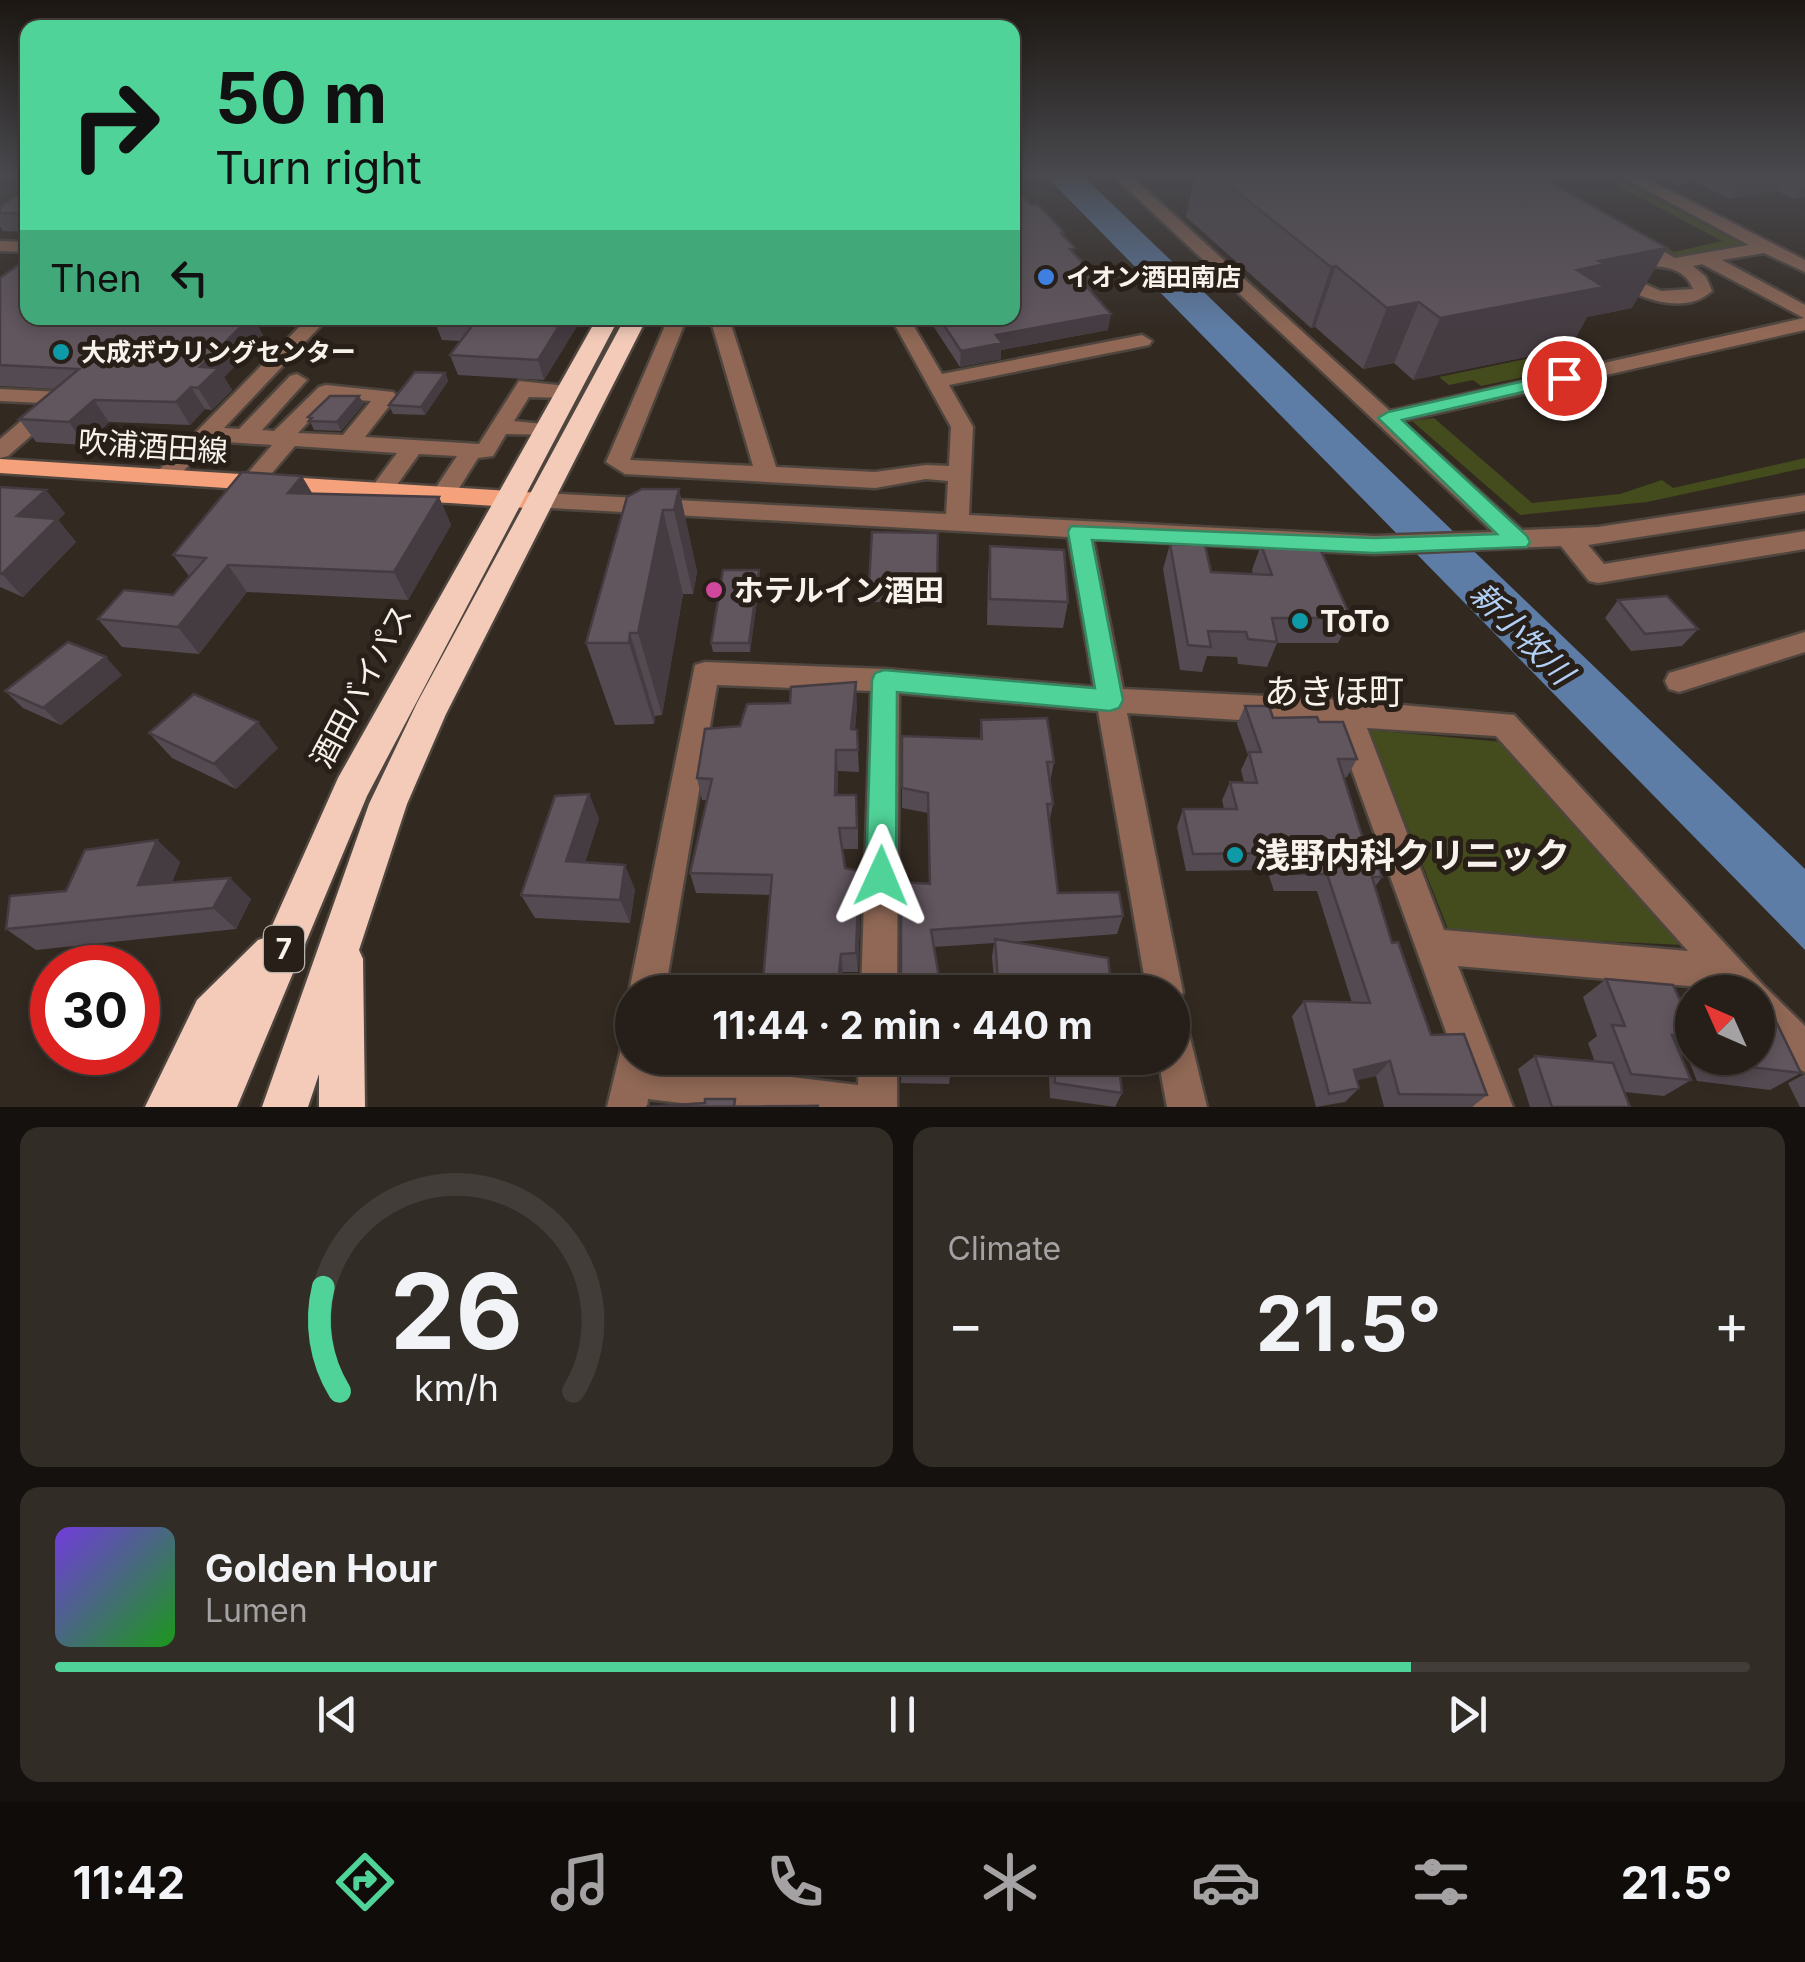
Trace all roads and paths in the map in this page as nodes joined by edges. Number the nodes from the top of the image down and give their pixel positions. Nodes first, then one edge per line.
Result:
1 (1180, 229) edge
2 (1612, 229) edge
3 (1731, 229) edge
4 (1805, 244) edge
5 (1774, 251) junction
6 (1596, 264) edge
7 (1672, 264) junction
8 (1707, 267) junction
9 (1805, 267) edge
10 (1628, 284) junction
11 (1805, 313) edge
12 (1805, 324) edge
13 (311, 325) edge
14 (604, 325) edge
15 (632, 325) edge
16 (674, 325) edge
17 (720, 325) edge
18 (904, 325) edge
19 (1142, 341) dead end
20 (260, 378) junction
21 (938, 381) junction
22 (405, 386) edge
23 (566, 392) junction
24 (0, 395) edge
25 (1388, 418) junction
26 (500, 427) junction
27 (545, 430) junction
28 (207, 434) junction
29 (245, 436) junction
30 (285, 439) junction
31 (355, 443) junction
32 (413, 446) junction
33 (472, 450) junction
34 (0, 451) edge
35 (0, 466) edge
36 (962, 474) junction
37 (767, 475) junction
38 (165, 476) junction
39 (252, 482) junction
40 (381, 491) junction
41 (443, 495) junction
42 (506, 499) junction
43 (541, 501) junction
44 (1805, 503) edge
45 (1712, 520) junction
46 (958, 524) junction
47 (1079, 532) junction
48 (1568, 538) junction
49 (1805, 540) edge
50 (1519, 542) junction
51 (1749, 549) junction
52 (1805, 642) edge
53 (884, 680) junction
54 (1679, 681) dead end
55 (1110, 700) junction
56 (1346, 712) junction
57 (369, 797) junction
58 (342, 931) junction
59 (287, 941) junction
60 (1430, 946) junction
61 (650, 975) edge
62 (879, 975) edge
63 (1162, 975) edge
64 (1675, 975) edge
65 (1732, 975) edge
66 (1775, 1020) edge
67 (1805, 1053) edge
68 (878, 1075) edge
69 (1181, 1075) edge
70 (631, 1081) edge
71 (168, 1107) edge
72 (214, 1107) edge
73 (284, 1107) edge
74 (342, 1107) edge
75 (1187, 1107) edge
76 (1493, 1107) edge

1 - 25 street
2 - 7 street
3 - 5 street
4 - 5 street
5 - 8 street
5 - 9 street
6 - 10 street
7 - 8 street
7 - 10 street
8 - 10 street
8 - 11 street
12 - 25 street
13 - 20 street
14 - 23 highway, 酒田バイパス / 7
15 - 43 highway, 酒田バイパス / 7
16 - 37 street
17 - 37 street
18 - 21 street
19 - 21 street
20 - 28 street
20 - 29 street
21 - 36 street
22 - 31 street
23 - 26 street
23 - 27 highway, 酒田バイパス / 7
24 - 34 street
25 - 50 street
26 - 27 street
26 - 33 street
27 - 42 highway, 酒田バイパス / 7
28 - 29 street
28 - 38 street
29 - 30 street
30 - 31 street
30 - 31 street
30 - 39 street
31 - 32 street
32 - 33 street
32 - 40 street
33 - 41 street
35 - 38 main road, 吹浦酒田線
36 - 37 street
36 - 46 street
38 - 39 main road, 吹浦酒田線
39 - 40 main road, 吹浦酒田線
40 - 41 main road, 吹浦酒田線
41 - 42 main road, 吹浦酒田線
42 - 43 main road, 吹浦酒田線
42 - 57 highway, 酒田バイパス / 7
43 - 46 street
43 - 57 highway, 酒田バイパス / 7
44 - 45 street
45 - 48 street
45 - 51 street
46 - 47 street
47 - 50 street
47 - 55 street
48 - 50 street
48 - 51 street
49 - 51 street
52 - 54 street
53 - 55 street
53 - 61 street
53 - 62 street
55 - 56 street
55 - 63 street
56 - 60 street
56 - 65 street
57 - 58 highway, 酒田バイパス / 7
57 - 59 highway, 酒田バイパス / 7
58 - 73 highway, 酒田バイパス / 7
58 - 74 highway
59 - 71 highway
59 - 72 highway, 酒田バイパス / 7
60 - 64 street
60 - 76 street
66 - 67 street
68 - 70 street
69 - 75 street

